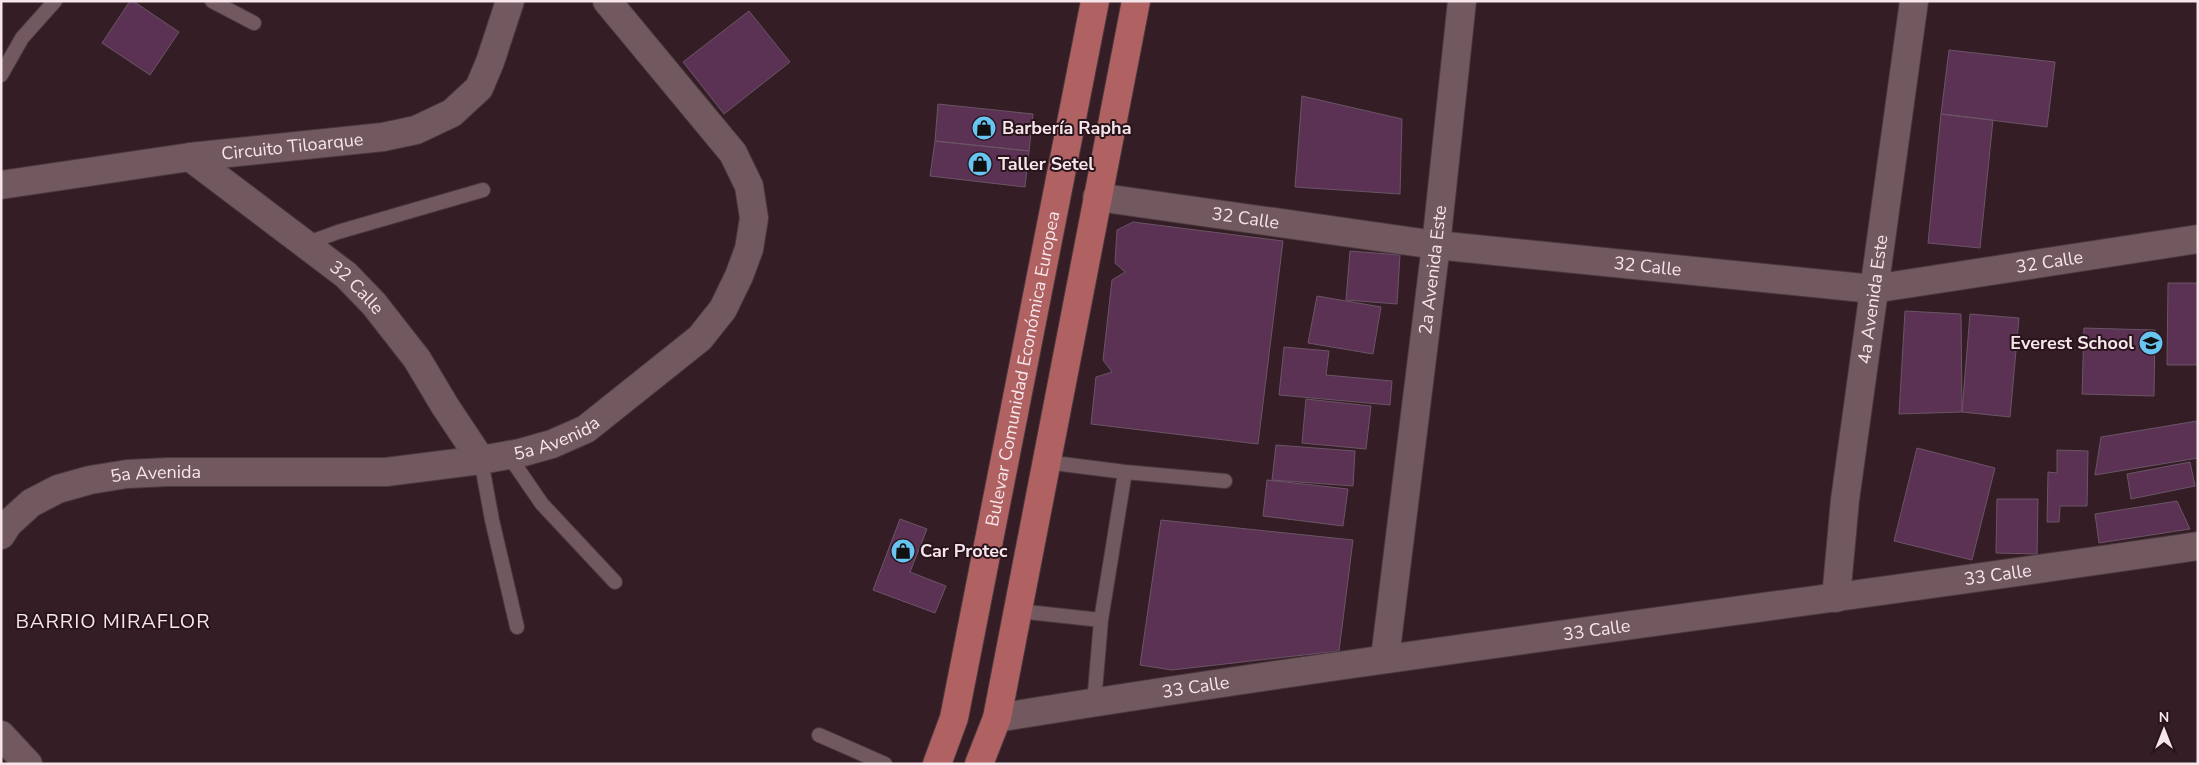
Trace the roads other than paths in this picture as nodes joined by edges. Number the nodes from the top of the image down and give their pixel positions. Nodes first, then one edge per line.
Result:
1 (55, 1) edge
2 (212, 1) edge
3 (510, 1) edge
4 (607, 1) edge
5 (1095, 1) edge
6 (1136, 1) edge
7 (1462, 1) edge
8 (1914, 1) edge
9 (254, 23) dead end
10 (1, 75) edge
11 (190, 157) junction
12 (1, 185) edge
13 (483, 190) dead end
14 (1097, 197) junction
15 (2198, 240) edge
16 (305, 244) junction
17 (1436, 245) junction
18 (1873, 289) junction
19 (509, 456) junction
20 (481, 460) junction
21 (1046, 462) junction
22 (1125, 472) junction
23 (1225, 481) dead end
24 (1, 535) edge
25 (2198, 546) edge
26 (615, 582) dead end
27 (1836, 598) junction
28 (1018, 611) junction
29 (1101, 620) junction
30 (518, 627) dead end
31 (1385, 658) junction
32 (1094, 703) junction
33 (997, 718) junction
34 (1, 734) edge
35 (819, 735) dead end
36 (28, 764) edge
37 (885, 764) edge
38 (937, 764) edge
39 (979, 764) edge

1 - 10 lane
2 - 9 lane
3 - 11 street, Circuito Tiloarque
4 - 19 street, 5a Avenida
5 - 38 main road, Bulevar Comunidad Económica Europea
6 - 14 main road
7 - 17 street, 2a Avenida Este
8 - 18 street, 4a Avenida Este
11 - 12 street, Circuito Tiloarque
11 - 16 street, 32 Calle
13 - 16 lane
14 - 17 street, 32 Calle
14 - 21 main road
15 - 18 street, 32 Calle
16 - 20 street, 32 Calle
17 - 18 street, 32 Calle
17 - 31 street, 2a Avenida Este
18 - 27 street, 4a Avenida Este
19 - 20 street, 5a Avenida
19 - 26 lane
20 - 24 street, 5a Avenida
20 - 30 lane
21 - 22 lane
21 - 28 main road
22 - 23 lane
22 - 29 lane
25 - 27 street, 33 Calle
27 - 31 street, 33 Calle
28 - 29 lane
28 - 33 main road
29 - 32 lane
31 - 32 street, 33 Calle
32 - 33 street, 33 Calle
33 - 39 main road
34 - 36 street
35 - 37 lane

